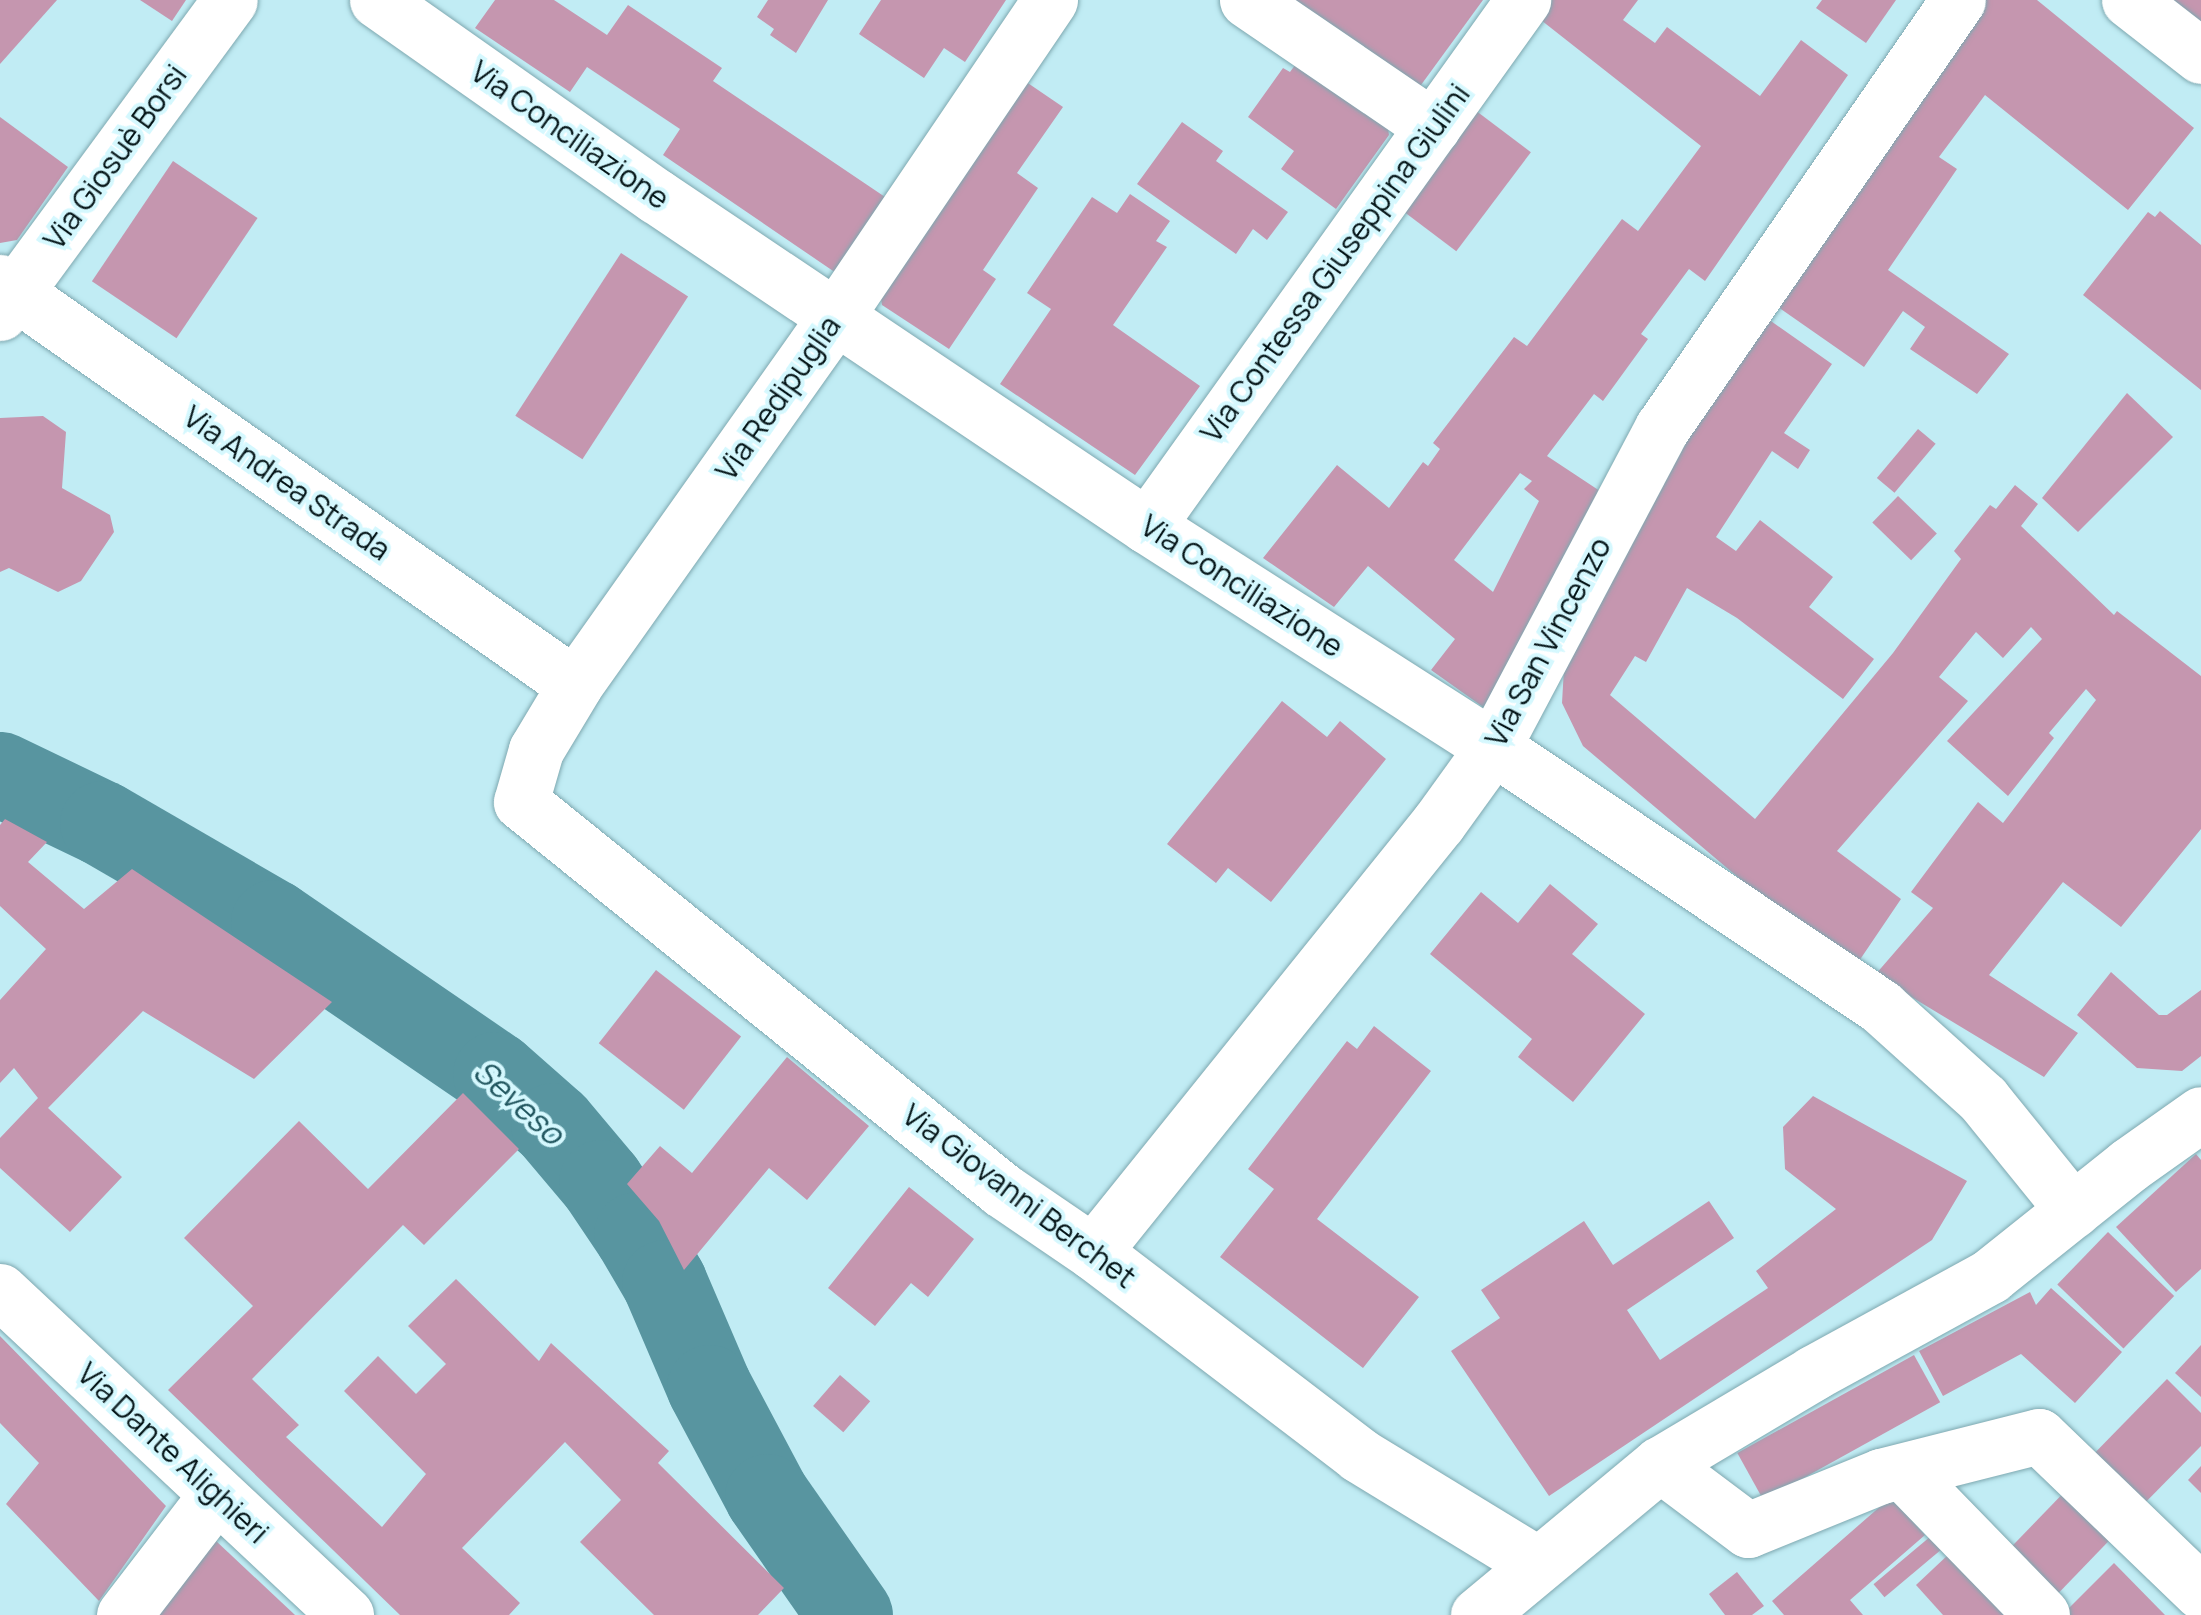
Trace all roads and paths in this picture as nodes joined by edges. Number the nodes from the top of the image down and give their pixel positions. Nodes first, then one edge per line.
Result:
1 (230, 0) edge
2 (377, 0) edge
3 (1050, 0) edge
4 (1247, 0) edge
5 (1523, 0) edge
6 (1958, 0) edge
7 (2129, 0) edge
8 (2201, 56) edge
9 (1433, 127) junction
10 (5, 296) edge
11 (836, 316) junction
12 (1147, 526) junction
13 (574, 684) junction
14 (1492, 747) junction
15 (521, 802) joint
16 (2201, 1114) edge
17 (2072, 1210) junction
18 (1093, 1252) junction
19 (0, 1291) edge
20 (1660, 1464) junction
21 (1904, 1472) junction
22 (216, 1496) junction
23 (1536, 1563) junction
24 (2201, 1592) edge
25 (124, 1615) edge
26 (346, 1615) edge
27 (1478, 1615) edge
28 (2042, 1615) edge

1 - 10 street, Via Giosuè Borsi
2 - 11 street, Via Conciliazione
3 - 11 street, Via Redipuglia
4 - 9 street
5 - 9 street, Via Contessa Giuseppina Giulini
6 - 14 street, Via San Vincenzo
7 - 8 street
9 - 12 street, Via Contessa Giuseppina Giulini
10 - 13 street, Via Andrea Strada
11 - 12 street, Via Conciliazione
11 - 13 street, Via Redipuglia
12 - 14 street, Via Conciliazione
13 - 15 street, Via Redipuglia
14 - 17 street, Via Conciliazione
14 - 18 street, Via San Vincenzo
15 - 18 street, Via Giovanni Berchet
16 - 17 street
17 - 20 street
18 - 23 street, Via Giovanni Berchet
19 - 22 street, Via Dante Alighieri
20 - 21 street
20 - 23 street
21 - 24 street
21 - 28 street
22 - 25 street
22 - 26 street, Via Dante Alighieri
23 - 27 street

